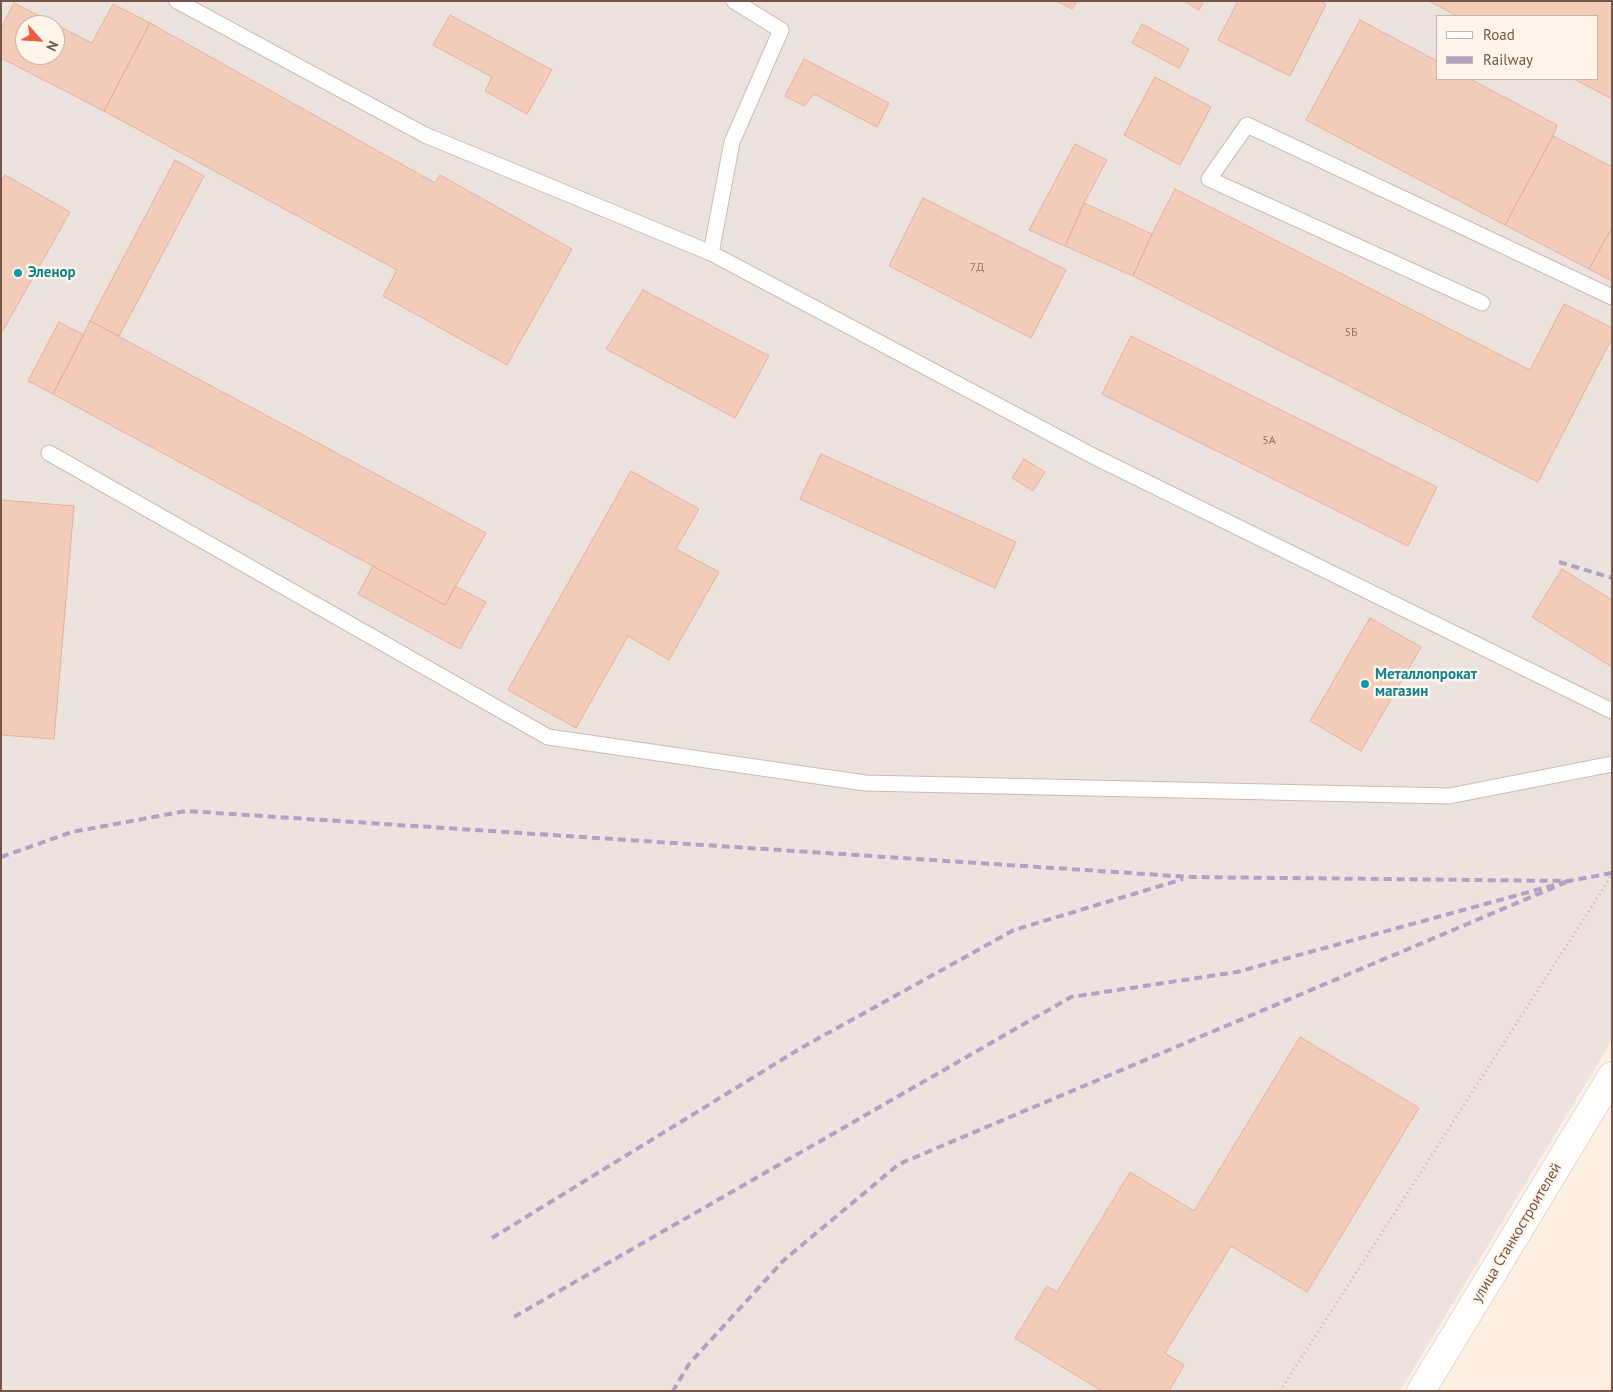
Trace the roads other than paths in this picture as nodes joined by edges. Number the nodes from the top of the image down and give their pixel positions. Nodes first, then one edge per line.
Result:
1 (177, 1) edge
2 (734, 1) edge
3 (711, 253) junction
4 (1612, 297) edge
5 (1482, 303) dead end
6 (49, 453) dead end
7 (1612, 711) edge
8 (1612, 764) edge
9 (1612, 1076) edge
10 (1421, 1391) edge

1 - 3 lane
2 - 3 lane
3 - 7 lane
4 - 5 lane
6 - 8 lane
9 - 10 main road, улица Станкостроителей

